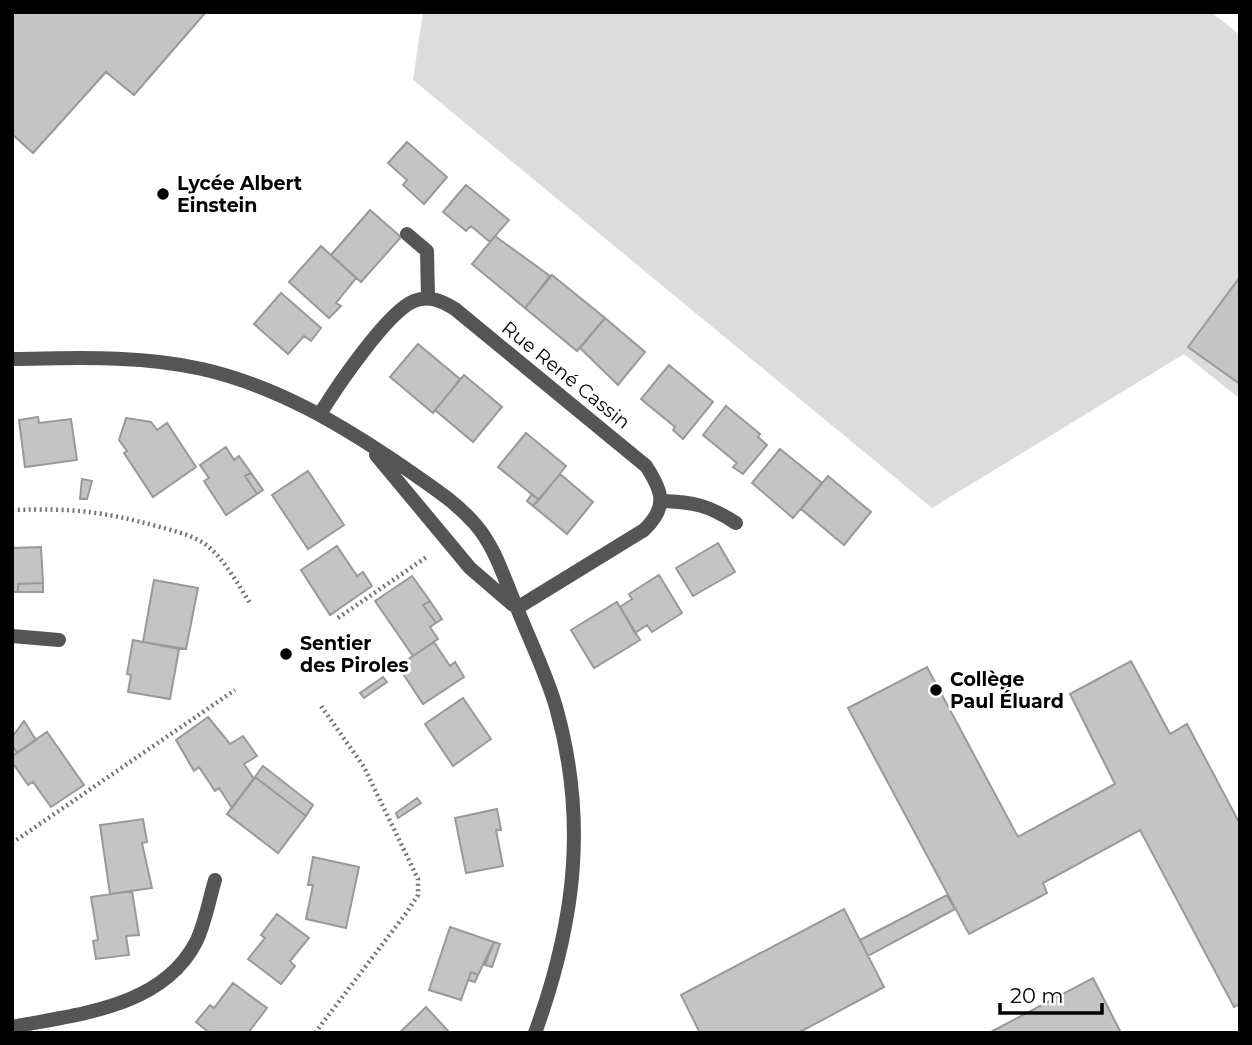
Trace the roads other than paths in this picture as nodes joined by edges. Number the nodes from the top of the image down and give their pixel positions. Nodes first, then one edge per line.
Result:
1 (407, 234) dead end
2 (428, 298) junction
3 (12, 359) edge
4 (320, 414) junction
5 (365, 441) junction
6 (661, 500) junction
7 (736, 523) dead end
8 (517, 608) junction
9 (12, 636) edge
10 (59, 640) dead end
11 (215, 880) dead end
12 (12, 1027) edge
13 (535, 1033) edge

1 - 2 street
2 - 4 street
2 - 6 street, Rue René Cassin
3 - 4 street
4 - 5 street
5 - 8 street
5 - 8 street
6 - 7 street
6 - 8 street
8 - 13 street
9 - 10 street
11 - 12 street

